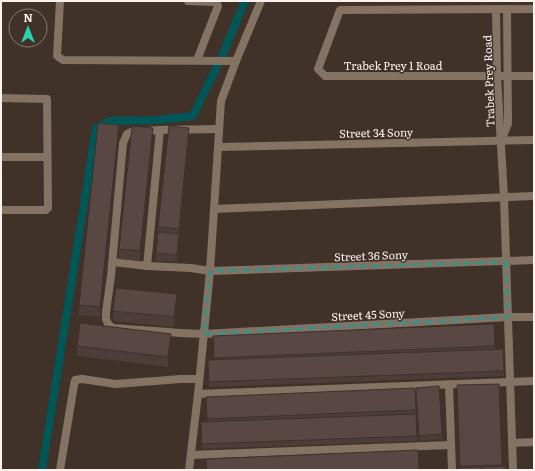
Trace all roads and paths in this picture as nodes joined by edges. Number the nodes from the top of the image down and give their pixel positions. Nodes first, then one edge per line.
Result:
1 (60, 1) edge
2 (188, 1) edge
3 (261, 1) edge
4 (496, 9) junction
5 (507, 9) junction
6 (534, 9) edge
7 (200, 60) junction
8 (233, 61) junction
9 (498, 76) junction
10 (507, 76) junction
11 (534, 76) edge
12 (1, 98) edge
13 (219, 129) junction
14 (160, 130) junction
15 (501, 140) junction
16 (534, 140) edge
17 (219, 147) junction
18 (1, 157) edge
19 (47, 157) junction
20 (534, 196) edge
21 (504, 197) junction
22 (214, 209) junction
23 (1, 210) edge
24 (534, 260) edge
25 (113, 262) junction
26 (506, 262) junction
27 (147, 266) junction
28 (210, 271) junction
29 (508, 317) junction
30 (534, 317) edge
31 (204, 334) junction
32 (199, 379) junction
33 (534, 381) edge
34 (510, 382) junction
35 (449, 384) junction
36 (198, 394) junction
37 (534, 442) edge
38 (512, 443) junction
39 (451, 445) junction
40 (191, 455) junction
41 (60, 470) edge
42 (189, 470) edge
43 (452, 470) edge
44 (513, 470) edge

1 - 7 street
2 - 7 street
3 - 8 street
4 - 5 street
4 - 9 street, Trabek Prey Road
4 - 9 street, Trabek Prey 1 Road
5 - 6 street
5 - 10 street, Trabek Prey Road
7 - 8 street
8 - 13 street
9 - 10 street, Trabek Prey 1 Road
9 - 15 street, Trabek Prey Road
10 - 11 street, Trabek Prey 1 Road
10 - 15 street, Trabek Prey Road
12 - 19 street
13 - 14 street
13 - 17 street
14 - 25 street
14 - 27 street
15 - 16 street, Street 34 Sony
15 - 17 street, Street 34 Sony
15 - 21 street
17 - 22 street
18 - 19 street
19 - 23 street
20 - 21 street
21 - 22 street
21 - 26 street
22 - 28 street
24 - 26 street, Street 36 Sony
25 - 27 street, Street 36 Sony
25 - 31 street, Street 45 Sony
26 - 28 street, Street 36 Sony
26 - 29 street
27 - 28 street, Street 36 Sony
28 - 31 street
29 - 30 street, Street 45 Sony
29 - 31 street, Street 45 Sony
29 - 34 street
31 - 32 street
32 - 36 street
32 - 41 street
33 - 34 street
34 - 35 street
34 - 38 street
35 - 36 street
35 - 39 street
36 - 40 street
37 - 38 street
38 - 44 street
39 - 40 street
39 - 43 street
40 - 42 street

